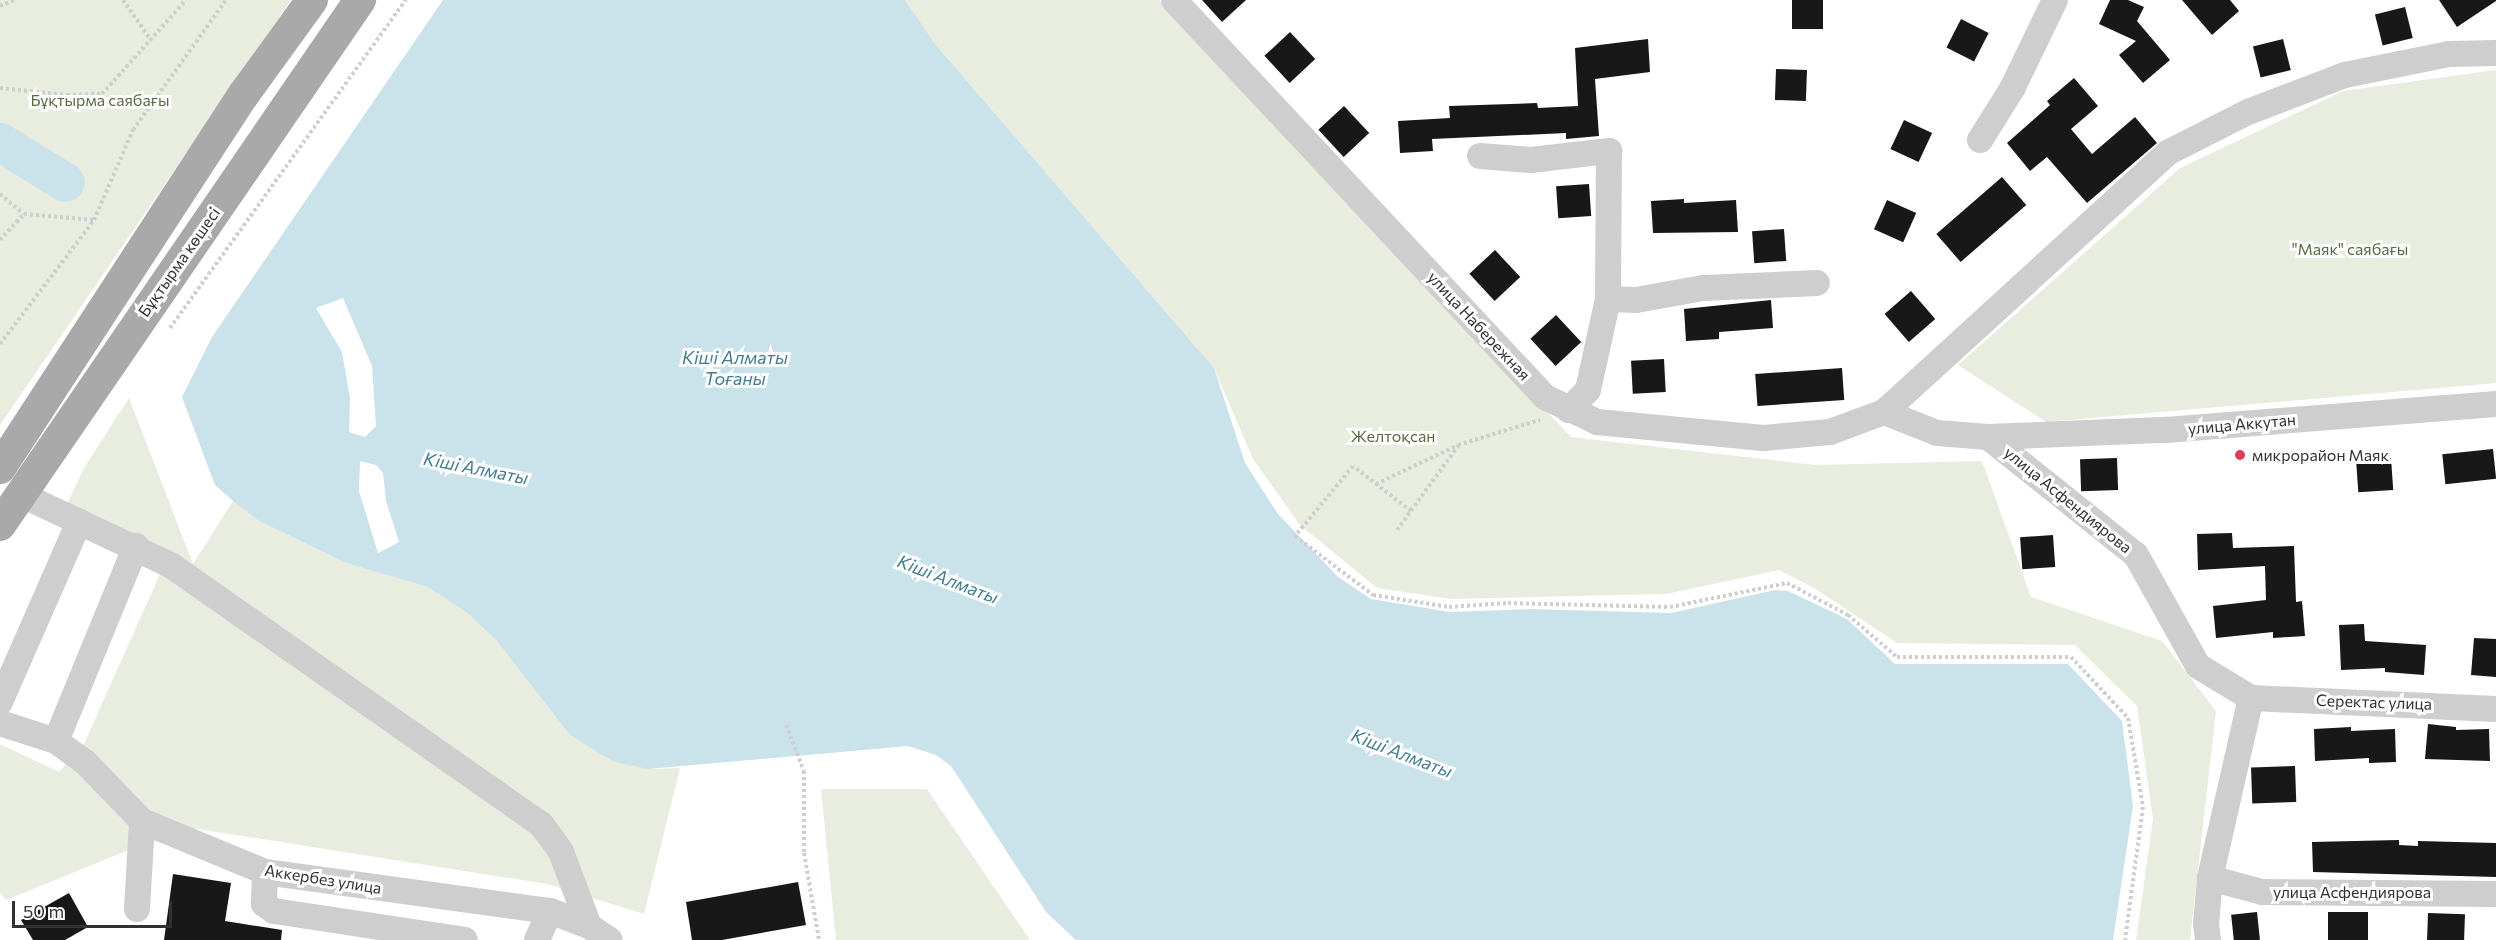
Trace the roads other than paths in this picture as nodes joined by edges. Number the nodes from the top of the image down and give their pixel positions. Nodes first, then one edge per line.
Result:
1 (312, 0) edge
2 (360, 0) edge
3 (1174, 0) edge
4 (2055, 0) edge
5 (2496, 53) edge
6 (1980, 140) dead end
7 (1480, 156) dead end
8 (1817, 283) dead end
9 (1608, 299) junction
10 (2496, 404) edge
11 (1569, 410) junction
12 (1884, 412) junction
13 (1988, 437) junction
14 (0, 468) edge
15 (20, 494) junction
16 (79, 522) junction
17 (0, 525) edge
18 (136, 546) junction
19 (2251, 699) junction
20 (0, 702) edge
21 (2496, 709) edge
22 (0, 723) edge
23 (57, 741) junction
24 (142, 821) junction
25 (265, 872) junction
26 (2210, 878) junction
27 (2496, 894) edge
28 (137, 909) dead end
29 (550, 911) junction
30 (589, 926) junction
31 (465, 940) edge
32 (537, 940) edge
33 (610, 940) edge
34 (2208, 940) edge

1 - 14 main road
2 - 15 main road, Бұқтырма көшесі
3 - 11 street, улица Набережная
4 - 6 street
5 - 12 street
7 - 9 street
8 - 9 street
9 - 11 street
10 - 13 street, улица Аккутан
11 - 12 street, улица Набережная
12 - 13 street, улица Асфендиярова
13 - 19 street, улица Асфендиярова
15 - 16 street
15 - 17 main road, Бұқтырма көшесі
16 - 18 street
16 - 20 street
18 - 23 street
18 - 30 street
19 - 21 street, Серектас улица
19 - 26 street
22 - 23 street, Аккербез улица
23 - 24 street, Аккербез улица
24 - 25 street, Аккербез улица
24 - 28 street
25 - 29 street, Аккербез улица
25 - 31 street
26 - 27 street, улица Асфендиярова
26 - 34 street
29 - 30 street, Аккербез улица
29 - 32 street
30 - 33 street, Аккербез улица

